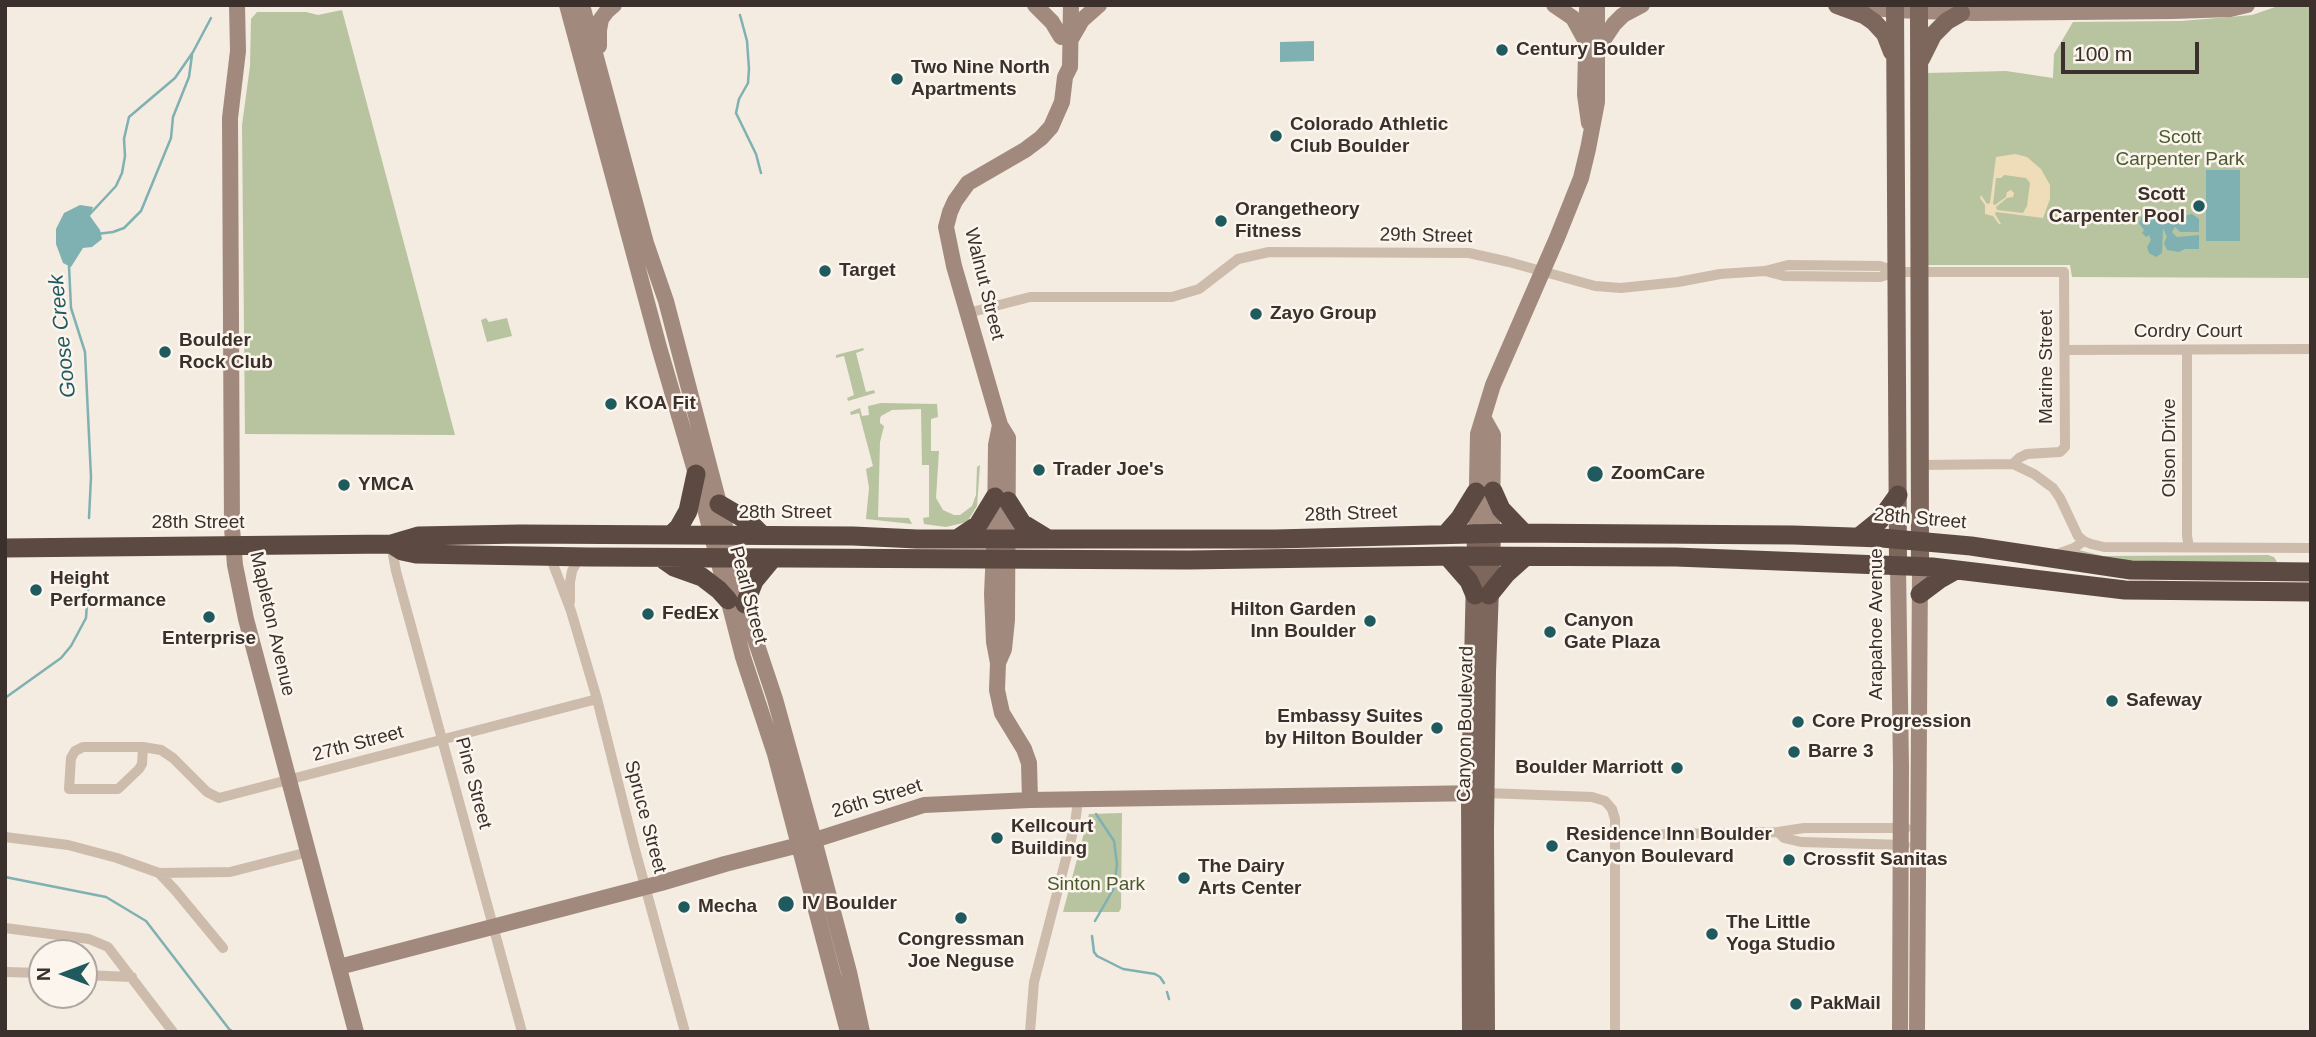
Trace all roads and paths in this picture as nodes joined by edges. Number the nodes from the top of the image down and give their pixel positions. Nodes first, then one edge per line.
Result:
1 (237, 5) edge
2 (567, 5) edge
3 (582, 5) edge
4 (614, 5) edge
5 (1035, 5) edge
6 (1062, 5) edge
7 (1071, 5) edge
8 (1099, 5) edge
9 (1554, 5) edge
10 (1587, 5) edge
11 (1597, 5) edge
12 (1642, 5) edge
13 (1837, 5) edge
14 (1844, 5) edge
15 (2247, 5) edge
16 (1895, 8) edge
17 (1919, 8) edge
18 (2173, 8) edge
19 (1961, 13) junction
20 (1066, 38) junction
21 (1592, 45) junction
22 (1918, 65) junction
23 (1895, 67) junction
24 (601, 76) junction
25 (1543, 272) junction
26 (1897, 272) junction
27 (1918, 272) junction
28 (2064, 272) joint
29 (968, 313) junction
30 (2187, 349) junction
31 (2311, 349) edge
32 (2065, 350) junction
33 (2014, 464) junction
34 (1920, 465) junction
35 (696, 474) junction
36 (1485, 491) junction
37 (1898, 495) junction
38 (1001, 499) junction
39 (719, 504) junction
40 (1484, 533) junction
41 (1524, 533) junction
42 (672, 534) junction
43 (1446, 534) junction
44 (719, 535) junction
45 (762, 535) junction
46 (1859, 537) junction
47 (957, 539) junction
48 (1001, 539) junction
49 (1049, 539) junction
50 (1898, 539) junction
51 (1920, 541) junction
52 (2084, 541) junction
53 (391, 544) junction
54 (233, 546) junction
55 (2189, 547) junction
56 (5, 548) edge
57 (2287, 548) junction
58 (2311, 548) edge
59 (550, 556) junction
60 (580, 556) junction
61 (1448, 556) junction
62 (660, 557) junction
63 (725, 557) junction
64 (1483, 557) junction
65 (2048, 557) junction
66 (772, 558) junction
67 (1525, 558) junction
68 (1000, 559) junction
69 (1898, 566) junction
70 (1920, 567) junction
71 (1956, 570) junction
72 (2287, 572) junction
73 (2311, 572) edge
74 (2271, 592) junction
75 (2311, 592) edge
76 (1920, 594) junction
77 (1482, 595) junction
78 (736, 602) junction
79 (571, 611) junction
80 (597, 699) junction
81 (758, 703) junction
82 (443, 739) junction
83 (143, 747) junction
84 (797, 778) junction
85 (289, 781) junction
86 (1478, 793) junction
87 (1030, 800) junction
88 (1078, 800) junction
89 (1920, 829) junction
90 (1777, 832) junction
91 (1615, 835) junction
92 (1901, 837) junction
93 (5, 838) edge
94 (806, 842) junction
95 (1919, 846) junction
96 (308, 852) junction
97 (159, 873) junction
98 (645, 887) junction
99 (493, 926) junction
100 (5, 928) edge
101 (826, 947) junction
102 (223, 948) dead end
103 (339, 967) junction
104 (5, 972) edge
105 (28, 973) edge
106 (98, 976) edge
107 (132, 977) junction
108 (856, 1003) junction
109 (173, 1032) edge
110 (356, 1032) edge
111 (522, 1032) edge
112 (685, 1032) edge
113 (848, 1032) edge
114 (862, 1032) edge
115 (1030, 1032) edge
116 (1471, 1032) edge
117 (1486, 1032) edge
118 (1615, 1032) edge
119 (1900, 1032) edge
120 (1917, 1032) edge

1 - 54 street, Mapleton Avenue
2 - 35 street, Pearl Street
3 - 24 street, Pearl Street
4 - 24 street
5 - 20 street
6 - 20 street, Walnut Street
7 - 20 street, Walnut Street
8 - 20 street
9 - 21 street
10 - 21 street, Canyon Boulevard
11 - 21 street, Canyon Boulevard
12 - 21 street
13 - 23 main road
14 - 16 street
15 - 18 street
16 - 17 street
16 - 23 main road, Arapahoe Avenue
17 - 19 street
17 - 22 main road
18 - 19 street
19 - 22 main road
20 - 29 street, Walnut Street
21 - 25 street, Canyon Boulevard
22 - 27 main road
23 - 26 main road, Arapahoe Avenue
24 - 39 street, Pearl Street
25 - 26 street, 29th Street
25 - 29 street, 29th Street
25 - 36 street, Canyon Boulevard
26 - 27 street, 29th Street
26 - 37 main road, Arapahoe Avenue
27 - 28 street, 29th Street
27 - 34 main road
28 - 32 street, Marine Street
29 - 38 street, Walnut Street
30 - 31 street, Cordry Court
30 - 32 street, Cordry Court
30 - 55 street, Olson Drive
32 - 33 street, Marine Street
33 - 34 street
33 - 52 street
34 - 51 main road
35 - 42 highway
35 - 44 street, Pearl Street
36 - 40 street, Canyon Boulevard
36 - 41 highway
36 - 43 highway
37 - 46 highway
37 - 50 main road, Arapahoe Avenue
38 - 47 highway
38 - 48 street, Walnut Street
38 - 49 highway
39 - 44 street, Pearl Street
39 - 45 highway
40 - 41 highway, 28th Street
40 - 43 highway, 28th Street
40 - 64 main road, Canyon Boulevard
41 - 46 highway, 28th Street
42 - 44 highway, 28th Street
42 - 53 highway, 28th Street
43 - 49 highway, 28th Street
44 - 45 highway, 28th Street
44 - 63 street, Pearl Street
45 - 47 highway, 28th Street
46 - 50 highway, 28th Street
47 - 48 highway, 28th Street
48 - 49 highway, 28th Street
48 - 68 street, Walnut Street
50 - 51 highway, 28th Street
50 - 69 main road, Arapahoe Avenue
51 - 65 highway, 28th Street
51 - 70 main road
52 - 55 street
52 - 65 street
53 - 54 highway, 28th Street
53 - 59 highway, 28th Street
53 - 82 street, Pine Street
54 - 56 highway, 28th Street
54 - 85 street, Mapleton Avenue
55 - 57 street
57 - 58 street
57 - 72 street
59 - 60 highway, 28th Street
59 - 79 street, Spruce Street
60 - 62 highway, 28th Street
60 - 79 street, Spruce Street
61 - 64 highway, 28th Street
61 - 68 highway, 28th Street
61 - 77 highway
62 - 63 highway, 28th Street
62 - 78 highway
63 - 66 highway, 28th Street
63 - 78 street, Pearl Street
64 - 67 highway, 28th Street
64 - 77 main road, Canyon Boulevard
65 - 72 highway, 28th Street
66 - 68 highway, 28th Street
66 - 78 highway
67 - 69 highway, 28th Street
67 - 77 highway
68 - 87 street, Walnut Street
69 - 70 highway, 28th Street
69 - 92 street, Arapahoe Avenue
70 - 71 highway, 28th Street
70 - 76 street
71 - 74 highway, 28th Street
71 - 76 highway
72 - 73 highway, 28th Street
72 - 74 street
74 - 75 highway
76 - 89 street
77 - 86 main road, Canyon Boulevard
78 - 81 street, Pearl Street
78 - 84 street, Pearl Street
79 - 80 street, Spruce Street
80 - 82 street, 27th Street
80 - 98 street, Spruce Street
81 - 84 street
81 - 94 street, Pearl Street
82 - 85 street, 27th Street
82 - 99 street, Pine Street
83 - 83 street, 27th Street
83 - 85 street, 27th Street
84 - 94 street, Pearl Street
85 - 96 street, Mapleton Avenue
86 - 88 street, 26th Street
86 - 91 street
86 - 116 main road, Canyon Boulevard
86 - 117 main road, Canyon Boulevard
87 - 88 street, 26th Street
87 - 94 street, 26th Street
88 - 115 street
89 - 92 street
89 - 95 street
90 - 91 street
90 - 92 street
90 - 92 street
91 - 118 street
92 - 95 street
92 - 119 street, Arapahoe Avenue
93 - 97 street
94 - 98 street, 26th Street
94 - 101 street, Pearl Street
94 - 108 street, Pearl Street
95 - 120 street
96 - 97 street
96 - 103 street, Mapleton Avenue
97 - 102 street
98 - 99 street, 26th Street
98 - 112 street, Spruce Street
99 - 103 street, 26th Street
99 - 111 street, Pine Street
100 - 107 street
101 - 108 street
101 - 113 street, Pearl Street
103 - 110 street, Mapleton Avenue
104 - 105 street
106 - 107 street
107 - 109 street
108 - 114 street, Pearl Street

